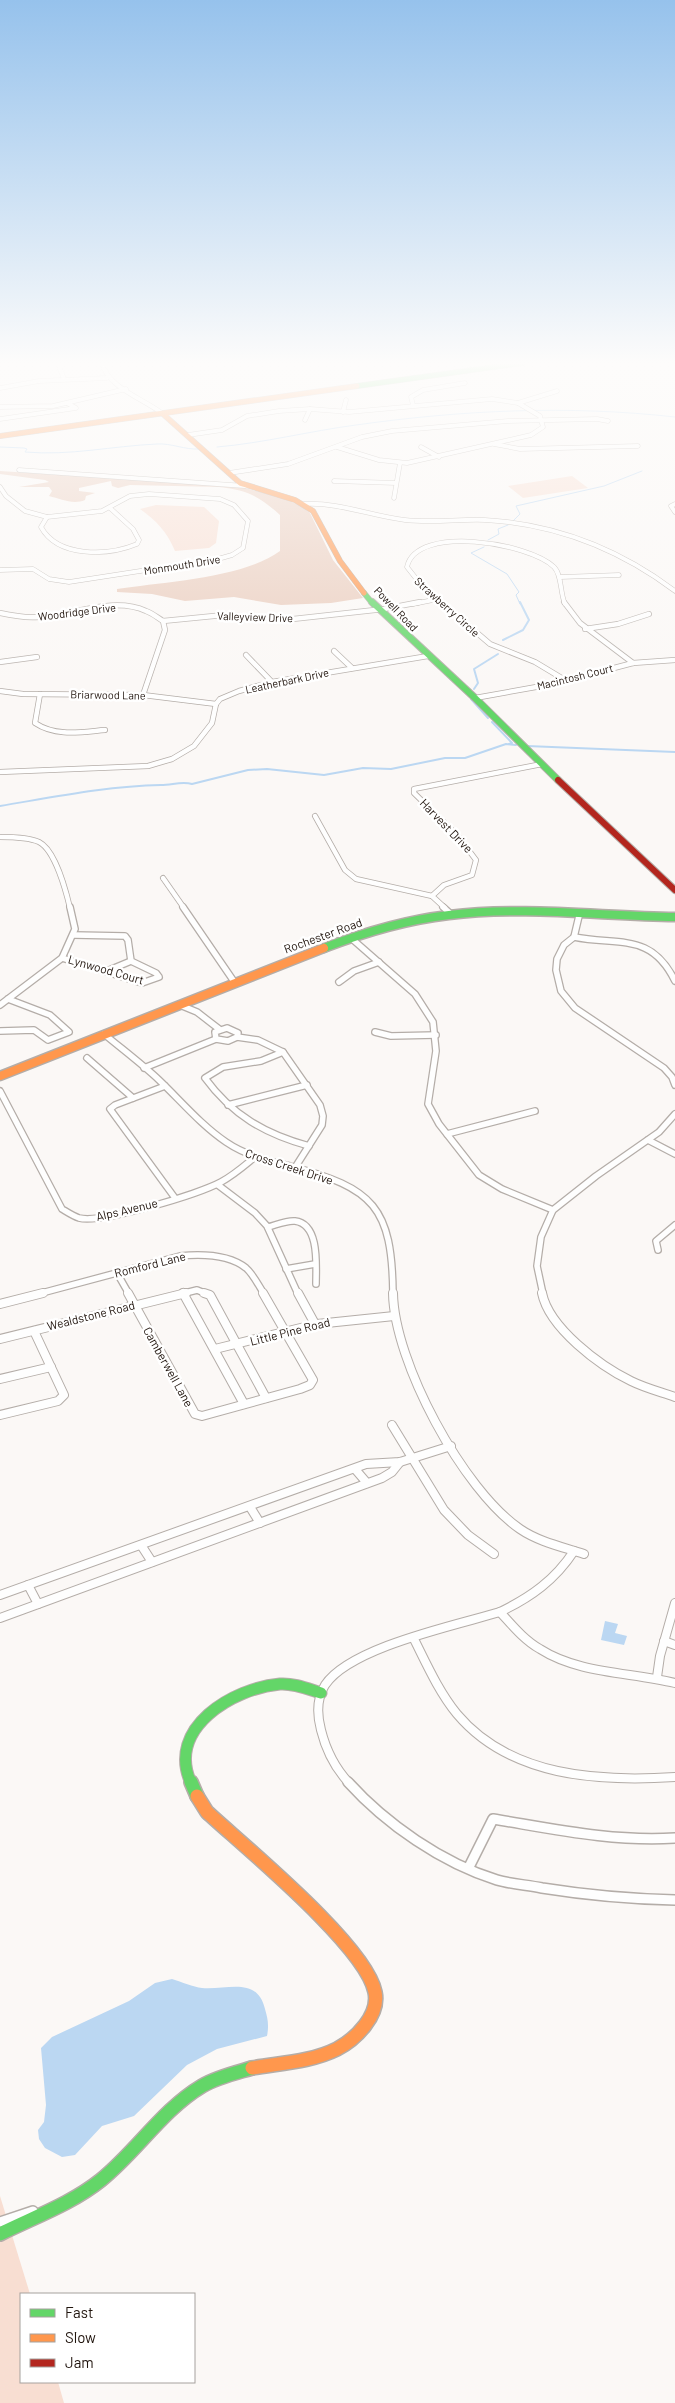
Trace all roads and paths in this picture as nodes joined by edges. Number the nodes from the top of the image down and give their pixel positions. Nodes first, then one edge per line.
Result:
1 (70, 475) edge
2 (232, 475) edge
3 (398, 475) edge
4 (334, 481) dead end
5 (396, 483) junction
6 (245, 486) junction
7 (0, 487) edge
8 (394, 498) dead end
9 (304, 504) junction
10 (675, 504) edge
11 (110, 508) junction
12 (675, 512) edge
13 (47, 518) junction
14 (2, 564) dead end
15 (6, 569) junction
16 (0, 570) edge
17 (619, 575) dead end
18 (560, 577) junction
19 (675, 590) edge
20 (437, 598) junction
21 (377, 608) junction
22 (0, 613) edge
23 (649, 614) dead end
24 (163, 621) junction
25 (585, 629) junction
26 (334, 650) dead end
27 (246, 654) dead end
28 (428, 656) junction
29 (38, 657) dead end
30 (675, 660) edge
31 (0, 662) edge
32 (633, 663) junction
33 (352, 668) junction
34 (565, 680) junction
35 (272, 682) junction
36 (0, 691) edge
37 (40, 694) junction
38 (143, 695) junction
39 (475, 698) junction
40 (216, 704) junction
41 (105, 730) dead end
42 (542, 764) junction
43 (0, 772) edge
44 (315, 816) dead end
45 (0, 837) edge
46 (163, 878) dead end
47 (675, 890) edge
48 (432, 896) junction
49 (452, 915) junction
50 (579, 916) junction
51 (675, 917) edge
52 (74, 935) junction
53 (574, 937) junction
54 (351, 938) junction
55 (62, 958) junction
56 (131, 960) junction
57 (379, 962) junction
58 (107, 971) junction
59 (675, 981) edge
60 (339, 982) dead end
61 (235, 983) junction
62 (8, 999) junction
63 (194, 999) junction
64 (180, 1005) junction
65 (0, 1006) edge
66 (197, 1012) junction
67 (219, 1029) junction
68 (0, 1031) edge
69 (375, 1032) dead end
70 (104, 1034) junction
71 (436, 1035) junction
72 (237, 1037) junction
73 (216, 1039) junction
74 (283, 1052) junction
75 (87, 1058) dead end
76 (144, 1068) junction
77 (0, 1076) edge
78 (307, 1085) junction
79 (675, 1085) edge
80 (165, 1086) junction
81 (0, 1091) edge
82 (133, 1098) junction
83 (228, 1105) junction
84 (535, 1111) dead end
85 (675, 1114) edge
86 (447, 1134) junction
87 (648, 1140) junction
88 (308, 1146) junction
89 (675, 1154) edge
90 (255, 1157) junction
91 (296, 1166) junction
92 (218, 1185) junction
93 (175, 1198) junction
94 (553, 1210) junction
95 (675, 1225) edge
96 (268, 1227) junction
97 (658, 1250) dead end
98 (315, 1264) junction
99 (286, 1269) junction
100 (117, 1273) junction
101 (316, 1284) dead end
102 (183, 1292) junction
103 (0, 1304) edge
104 (134, 1305) junction
105 (394, 1316) junction
106 (314, 1324) junction
107 (34, 1330) junction
108 (285, 1332) junction
109 (0, 1339) edge
110 (237, 1345) junction
111 (216, 1349) junction
112 (51, 1366) junction
113 (0, 1379) edge
114 (675, 1396) edge
115 (266, 1398) junction
116 (244, 1404) junction
117 (0, 1415) edge
118 (392, 1425) dead end
119 (451, 1446) junction
120 (412, 1458) junction
121 (400, 1462) junction
122 (355, 1468) junction
123 (367, 1483) junction
124 (250, 1507) junction
125 (260, 1522) junction
126 (141, 1545) junction
127 (574, 1550) junction
128 (494, 1554) dead end
129 (584, 1554) dead end
130 (152, 1562) junction
131 (28, 1585) junction
132 (0, 1595) edge
133 (675, 1603) edge
134 (38, 1604) junction
135 (500, 1612) junction
136 (0, 1618) edge
137 (414, 1639) junction
138 (664, 1641) junction
139 (675, 1645) edge
140 (657, 1677) junction
141 (675, 1683) edge
142 (321, 1693) junction
143 (675, 1777) edge
144 (675, 1838) edge
145 (469, 1867) junction
146 (675, 1900) edge
147 (68, 2200) junction
148 (0, 2222) edge
149 (0, 2234) edge

1 - 6 street
2 - 6 street
3 - 5 street
4 - 5 street
5 - 8 street
6 - 9 street
7 - 13 street, Monmouth Drive
9 - 19 street
9 - 21 street, Powell Road
10 - 12 street
11 - 13 street, Monmouth Drive
11 - 13 street
11 - 15 street, Monmouth Drive
14 - 15 street
15 - 16 street, Monmouth Drive
17 - 18 street
18 - 20 street, Strawberry Circle
18 - 25 street
20 - 21 street, Valleyview Drive
20 - 34 street, Strawberry Circle
21 - 24 street, Valleyview Drive
21 - 28 street, Powell Road
22 - 24 street, Woodridge Drive
23 - 25 street
24 - 38 street
25 - 32 street
26 - 33 street
27 - 35 street
28 - 33 street, Leatherbark Drive
28 - 39 street, Powell Road
29 - 31 street
30 - 32 street, Macintosh Court
32 - 34 street, Macintosh Court
33 - 35 street, Leatherbark Drive
34 - 39 street, Macintosh Court
35 - 40 street, Leatherbark Drive
36 - 37 street, Briarwood Lane
37 - 38 street, Briarwood Lane
37 - 41 street
38 - 40 street, Briarwood Lane
39 - 42 street, Powell Road
40 - 43 street
42 - 47 street, Powell Road
42 - 48 street, Harvest Drive
44 - 48 street
45 - 52 street
46 - 61 street
48 - 49 street
49 - 50 street, Rochester Road
49 - 54 street, Rochester Road
50 - 51 street, Rochester Road
50 - 53 street
52 - 55 street
52 - 56 street, Lynwood Court
53 - 59 street
53 - 79 street
54 - 57 street
54 - 61 street, Rochester Road
55 - 58 street, Lynwood Court
55 - 62 street
56 - 58 street
56 - 58 street, Lynwood Court
57 - 60 street
57 - 71 street
61 - 63 street, Rochester Road
62 - 65 street
62 - 68 street
63 - 64 street, Rochester Road
63 - 66 street
64 - 66 street
64 - 70 street, Rochester Road
66 - 67 street
67 - 72 street
67 - 73 street
69 - 71 street
70 - 76 street, Cross Creek Drive
70 - 77 street, Rochester Road
71 - 86 street
72 - 73 street
72 - 74 street
73 - 76 street
74 - 78 street
74 - 83 street
75 - 82 street
76 - 80 street, Cross Creek Drive
78 - 83 street
78 - 88 street
80 - 82 street
80 - 90 street, Cross Creek Drive
81 - 93 street, Alps Avenue
82 - 93 street
83 - 88 street
84 - 86 street
85 - 87 street
86 - 94 street
87 - 89 street
87 - 94 street
88 - 91 street
90 - 91 street, Cross Creek Drive
90 - 92 street, Alps Avenue
91 - 105 street, Cross Creek Drive
92 - 93 street, Alps Avenue
92 - 96 street
94 - 114 street
95 - 97 street
96 - 98 street
96 - 99 street
98 - 99 street
98 - 101 street
99 - 106 street
100 - 103 street, Romford Lane
100 - 104 street, Camberwell Lane
100 - 108 street, Romford Lane
102 - 104 street, Wealdstone Road
102 - 110 street, Wealdstone Road
102 - 111 street
104 - 107 street, Wealdstone Road
104 - 116 street, Camberwell Lane
105 - 106 street, Little Pine Road
105 - 119 street, Cross Creek Drive
106 - 108 street, Little Pine Road
107 - 109 street, Wealdstone Road
107 - 112 street
108 - 110 street, Little Pine Road
108 - 115 street, Romford Lane
110 - 111 street, Little Pine Road
110 - 115 street, Wealdstone Road
111 - 116 street
112 - 113 street
112 - 117 street
115 - 116 street, Romford Lane
118 - 120 street
119 - 120 street
119 - 127 street, Cross Creek Drive
120 - 121 street
120 - 128 street
121 - 122 street
121 - 123 street
122 - 123 street
122 - 124 street
123 - 125 street
124 - 125 street
124 - 126 street
125 - 130 street
126 - 130 street
126 - 131 street
127 - 129 street, Cross Creek Drive
127 - 135 street
130 - 134 street
131 - 132 street
131 - 134 street
133 - 138 street
134 - 136 street
135 - 137 street
135 - 140 street
137 - 142 street
137 - 143 street
138 - 139 street
138 - 140 street
140 - 141 street
142 - 145 street
142 - 147 street
144 - 145 street
145 - 146 street
147 - 148 street
147 - 149 street

